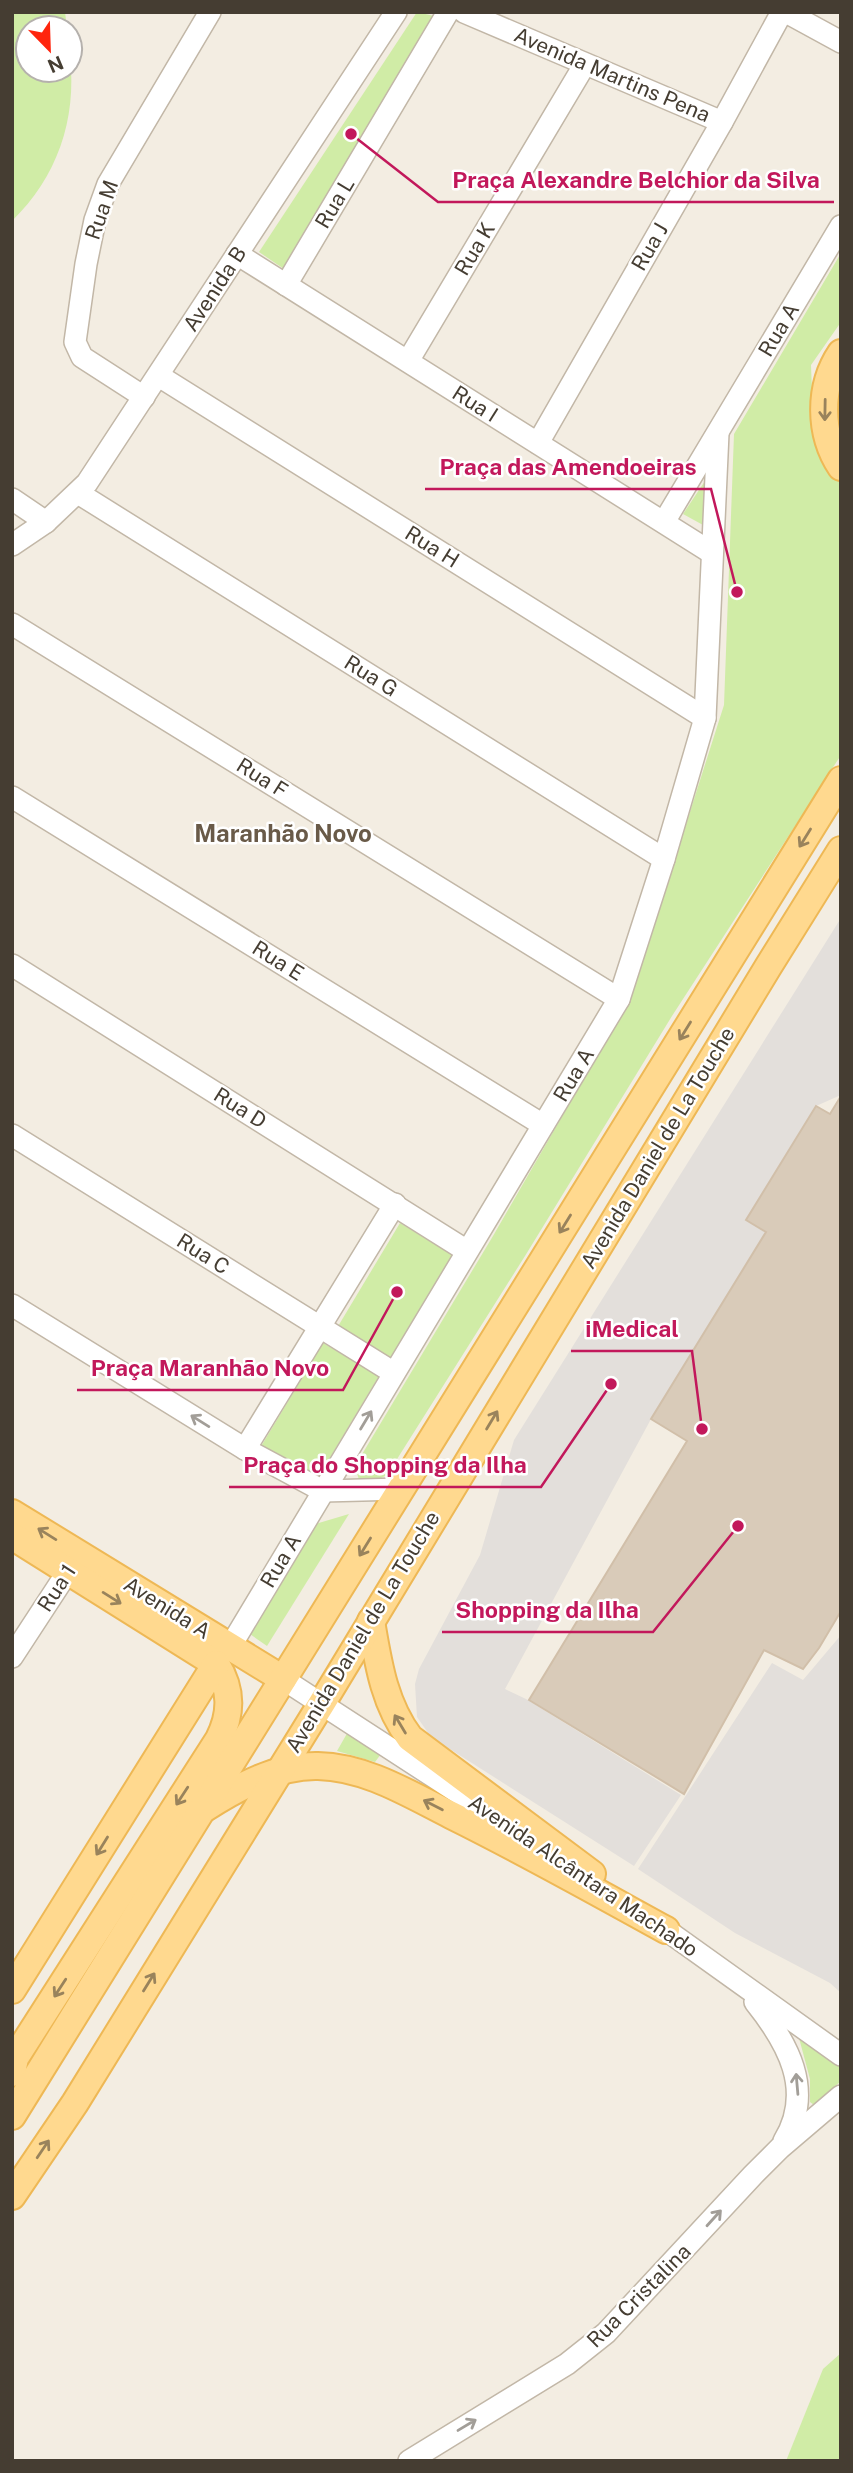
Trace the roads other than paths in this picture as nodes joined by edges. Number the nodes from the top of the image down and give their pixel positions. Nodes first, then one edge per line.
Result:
1 (210, 12) edge
2 (396, 12) edge
3 (448, 12) edge
4 (464, 12) edge
5 (784, 12) edge
6 (841, 42) edge
7 (585, 64) junction
8 (722, 122) junction
9 (841, 226) edge
10 (237, 254) junction
11 (286, 285) junction
12 (841, 353) edge
13 (408, 361) junction
14 (159, 376) junction
15 (144, 397) junction
16 (718, 433) junction
17 (538, 443) junction
18 (841, 467) edge
19 (78, 493) junction
20 (12, 499) edge
21 (46, 522) junction
22 (664, 522) junction
23 (12, 545) edge
24 (712, 553) junction
25 (12, 624) edge
26 (705, 718) junction
27 (841, 780) edge
28 (12, 797) edge
29 (841, 850) edge
30 (664, 859) junction
31 (12, 965) edge
32 (619, 999) junction
33 (543, 1125) junction
34 (12, 1135) edge
35 (395, 1205) junction
36 (467, 1251) junction
37 (12, 1305) edge
38 (320, 1327) junction
39 (394, 1373) junction
40 (245, 1449) junction
41 (401, 1489) junction
42 (323, 1491) junction
43 (12, 1513) edge
44 (12, 1536) edge
45 (74, 1562) junction
46 (371, 1621) junction
47 (223, 1655) junction
48 (12, 1657) edge
49 (283, 1679) junction
50 (322, 1703) junction
51 (219, 1739) junction
52 (279, 1772) junction
53 (203, 1809) junction
54 (666, 1930) junction
55 (732, 1977) junction
56 (12, 1990) edge
57 (841, 2055) edge
58 (15, 2091) edge
59 (841, 2096) edge
60 (75, 2103) junction
61 (780, 2148) junction
62 (12, 2196) edge
63 (409, 2461) edge

1 - 15 street, Rua M
2 - 10 street, Avenida B
3 - 11 street, Rua L
4 - 7 street, Avenida Martins Pena
5 - 6 street
5 - 8 street, Rua J
7 - 8 street, Avenida Martins Pena
7 - 13 street, Rua K
8 - 17 street, Rua J
9 - 16 street, Rua A
10 - 11 street, Rua I
10 - 14 street, Avenida B
11 - 13 street, Rua I
12 -> 18 main road
13 - 17 street, Rua I
14 - 15 street, Avenida B
14 - 26 street, Rua H
15 - 19 street, Avenida B
16 - 22 street, Rua A
16 - 24 street, Rua A
17 - 22 street, Rua I
19 - 21 street, Avenida B
19 - 30 street, Rua G
20 - 21 street
21 - 23 street, Avenida B
22 - 24 street, Rua I
24 - 26 street, Rua A
25 - 32 street, Rua F
26 - 30 street, Rua A
27 -> 41 main road, Avenida Daniel de La Touche
28 - 33 street, Rua E
46 -> 29 main road, Avenida Daniel de La Touche
30 - 32 street, Rua A
31 - 35 street, Rua D
32 - 33 street, Rua A
33 - 36 street, Rua A
34 - 38 street, Rua C
35 - 36 street, Rua D
35 - 38 street
36 - 39 street, Rua A
40 -> 37 street
38 - 39 street, Rua C
38 - 40 street
42 -> 39 street, Rua A
40 - 42 street
41 - 42 street
41 -> 49 main road, Avenida Daniel de La Touche
42 - 47 street, Rua A
45 -> 43 main road, Avenida A
44 - 45 main road, Avenida A
45 - 47 main road, Avenida A
45 - 48 street, Rua 1
46 - 50 main road, Avenida Daniel de La Touche
54 -> 46 main road
47 - 49 main road, Avenida A
47 - 51 main road
47 -> 56 main road, Rua A
49 - 50 street, Avenida A
49 - 51 main road
49 - 53 main road, Avenida Daniel de La Touche
50 - 52 main road, Avenida Daniel de La Touche
50 - 54 street, Avenida Alcântara Machado
51 -> 58 main road
52 - 53 main road
54 -> 52 main road
60 -> 52 main road, Avenida Daniel de La Touche
53 - 58 main road, Avenida Daniel de La Touche
54 - 55 street, Avenida Alcântara Machado
55 - 57 street, Avenida Alcântara Machado
61 -> 55 street
58 - 60 main road
59 - 61 street, Rua Cristalina
62 -> 60 main road, Avenida Daniel de La Touche
63 -> 61 street, Rua Cristalina

